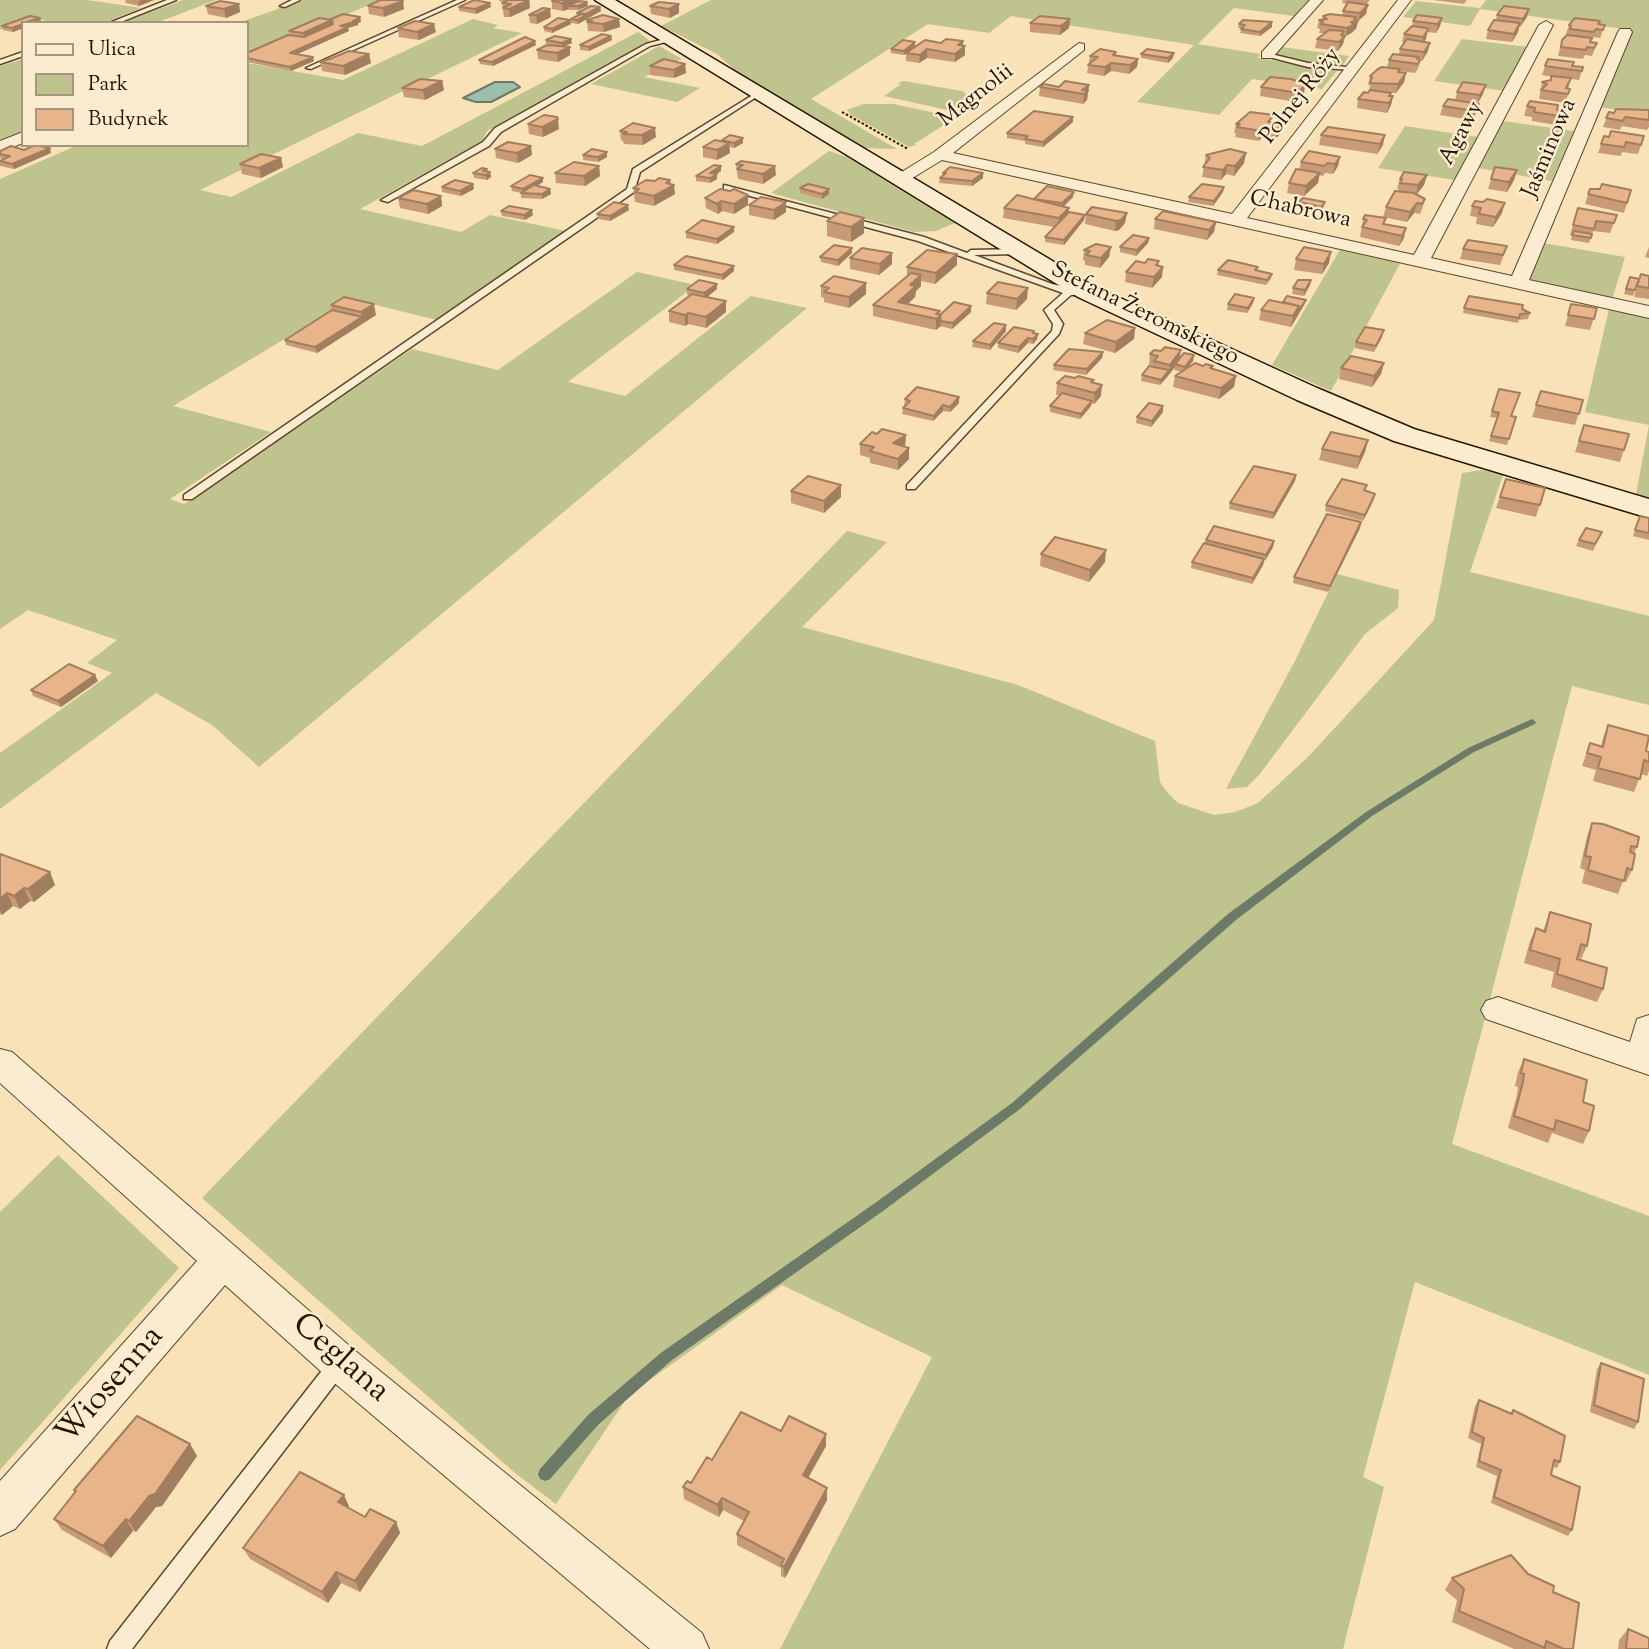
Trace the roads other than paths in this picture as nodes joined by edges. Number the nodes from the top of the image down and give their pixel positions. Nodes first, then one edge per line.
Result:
1 (173, 0) edge
2 (297, 0) edge
3 (462, 0) edge
4 (603, 0) edge
5 (1317, 0) edge
6 (1405, 0) edge
7 (283, 6) dead end
8 (117, 21) edge
9 (1546, 25) dead end
10 (1625, 32) dead end
11 (668, 40) junction
12 (1079, 47) dead end
13 (21, 55) edge
14 (1267, 55) joint
15 (0, 62) edge
16 (309, 68) edge
17 (1353, 68) junction
18 (758, 94) junction
19 (21, 138) edge
20 (0, 147) edge
21 (940, 155) junction
22 (900, 178) junction
23 (727, 187) edge
24 (384, 200) dead end
25 (1236, 221) junction
26 (1019, 251) junction
27 (959, 254) junction
28 (1419, 263) junction
29 (1518, 284) junction
30 (1078, 292) junction
31 (1649, 312) edge
32 (911, 487) dead end
33 (188, 497) dead end
34 (1649, 509) edge
35 (1498, 1010) dead end
36 (1647, 1050) edge
37 (0, 1062) edge
38 (223, 1259) junction
39 (339, 1362) junction
40 (0, 1514) edge
41 (118, 1649) edge
42 (686, 1649) edge

1 - 8 lane
2 - 7 lane
3 - 16 lane
4 - 11 street, Stefana Żeromskiego
5 - 14 street
6 - 17 street, Polnej Róży
9 - 28 street, Agawy
10 - 29 street, Jaśminowa
11 - 18 street, Stefana Żeromskiego
11 - 24 lane
12 - 21 street, Magnolii
13 - 15 lane
14 - 17 lane
17 - 25 street, Polnej Róży
18 - 22 street, Stefana Żeromskiego
18 - 33 lane
19 - 20 street
21 - 22 street, Magnolii
21 - 25 street, Chabrowa
22 - 26 street, Stefana Żeromskiego
23 - 27 lane
25 - 28 street, Chabrowa
26 - 27 lane
26 - 30 street, Stefana Żeromskiego
27 - 30 lane
28 - 29 street, Chabrowa
29 - 31 street, Chabrowa
30 - 32 lane
30 - 34 street, Stefana Żeromskiego
35 - 36 street
37 - 38 street, Ceglana
38 - 39 street, Ceglana
38 - 40 street, Wiosenna
39 - 41 lane
39 - 42 street, Ceglana

